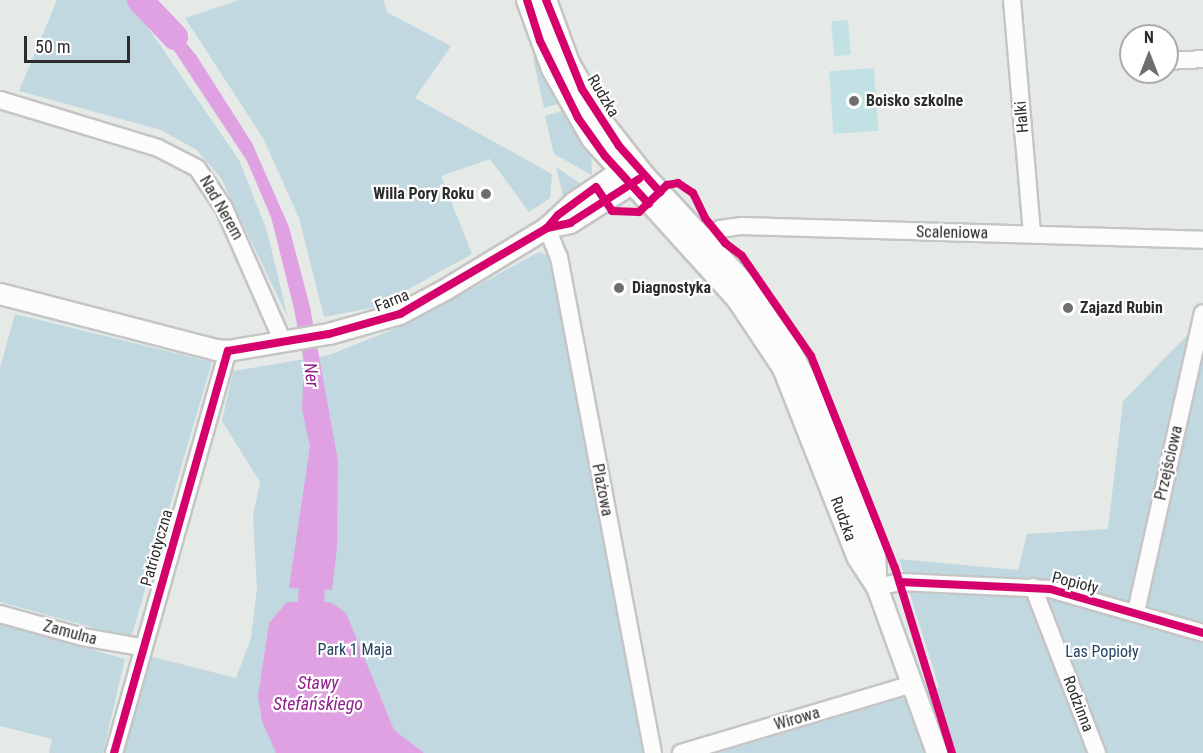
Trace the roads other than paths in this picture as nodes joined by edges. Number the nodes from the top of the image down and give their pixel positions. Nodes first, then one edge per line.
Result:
1 (527, 0) edge
2 (546, 0) edge
3 (1012, 0) edge
4 (1203, 59) edge
5 (1179, 60) edge
6 (0, 100) edge
7 (632, 174) junction
8 (547, 228) junction
9 (1032, 234) junction
10 (704, 239) junction
11 (1203, 240) edge
12 (0, 294) edge
13 (1203, 313) edge
14 (288, 341) junction
15 (228, 351) junction
16 (877, 587) junction
17 (1033, 587) junction
18 (1136, 612) junction
19 (0, 614) edge
20 (1203, 633) edge
21 (141, 647) junction
22 (912, 684) junction
23 (114, 753) edge
24 (653, 753) edge
25 (681, 753) edge
26 (937, 753) edge
27 (1097, 753) edge

1 - 7 street, Rudzka
2 - 7 street, Rudzka
3 - 9 street, Halki
4 - 5 street
6 - 14 street, Nad Nerem
7 - 8 street, Farna
7 - 10 street, Rudzka
7 - 16 street, Rudzka
8 - 14 street, Farna
8 - 24 street, Plażowa
9 - 10 street, Scaleniowa
9 - 11 street, Scaleniowa
10 - 16 street, Rudzka
12 - 15 street, Farna
13 - 18 street, Przejściowa
14 - 15 street, Farna
15 - 21 street, Patriotyczna
16 - 17 street, Popioły
16 - 22 street, Rudzka
17 - 18 street, Popioły
17 - 27 street, Rodzinna
18 - 20 street, Popioły
19 - 21 street, Zamulna
21 - 23 street, Patriotyczna
22 - 25 street, Wirowa
22 - 26 street, Rudzka

